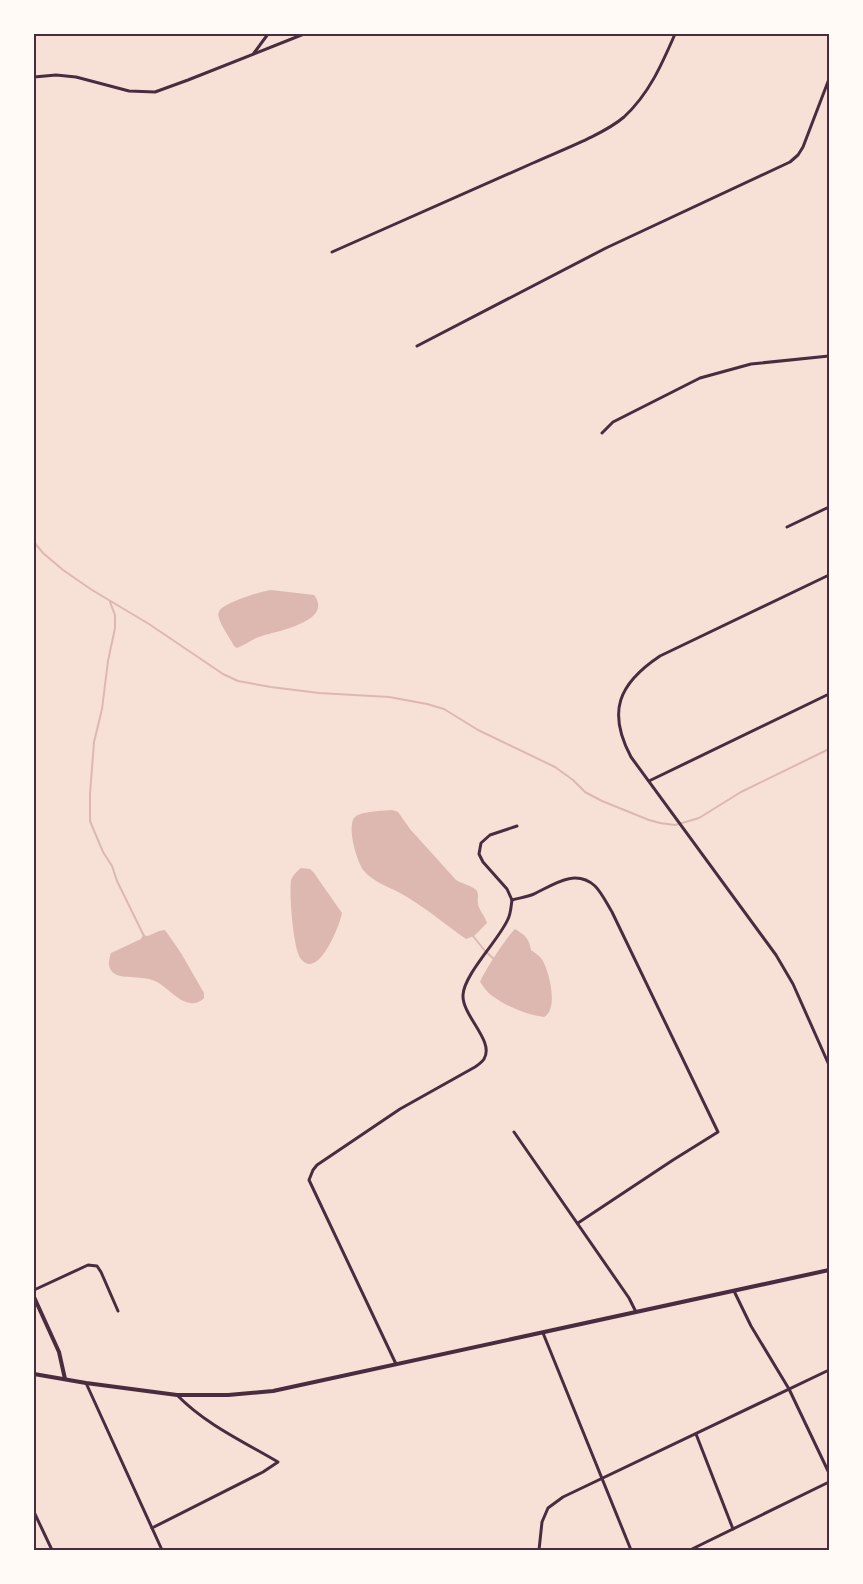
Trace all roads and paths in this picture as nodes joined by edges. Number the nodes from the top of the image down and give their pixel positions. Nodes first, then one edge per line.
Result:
1 (268, 34) edge
2 (304, 34) edge
3 (675, 34) edge
4 (254, 53) junction
5 (34, 77) edge
6 (829, 79) edge
7 (332, 252) dead end
8 (417, 346) dead end
9 (829, 356) edge
10 (602, 433) dead end
11 (829, 507) edge
12 (787, 527) dead end
13 (829, 575) edge
14 (829, 694) edge
15 (649, 780) junction
16 (517, 826) dead end
17 (512, 900) junction
18 (829, 1065) edge
19 (514, 1132) dead end
20 (578, 1223) junction
21 (829, 1270) edge
22 (34, 1290) edge
23 (734, 1291) junction
24 (34, 1297) edge
25 (118, 1311) dead end
26 (636, 1312) junction
27 (543, 1333) junction
28 (396, 1364) junction
29 (829, 1370) edge
30 (34, 1374) edge
31 (65, 1379) junction
32 (86, 1383) junction
33 (788, 1389) junction
34 (177, 1395) junction
35 (696, 1434) junction
36 (829, 1474) edge
37 (602, 1480) junction
38 (829, 1482) edge
39 (34, 1512) edge
40 (152, 1528) junction
41 (733, 1530) junction
42 (52, 1550) edge
43 (162, 1550) edge
44 (539, 1550) edge
45 (631, 1550) edge
46 (690, 1550) edge

1 - 4 street
2 - 4 street
3 - 7 street
4 - 5 street
6 - 8 street
9 - 10 street
11 - 12 street
13 - 15 street
14 - 15 street
15 - 18 street
16 - 17 street
17 - 20 street
17 - 28 street
19 - 20 street
20 - 26 street
21 - 23 main road
22 - 25 street
23 - 26 main road
23 - 33 street
24 - 31 main road
26 - 27 main road
27 - 28 main road
27 - 37 street
28 - 34 main road
29 - 33 street
30 - 31 main road
31 - 32 main road
32 - 34 main road
32 - 40 street
33 - 35 street
33 - 36 street
34 - 40 street
35 - 37 street
35 - 41 street
37 - 44 street
37 - 45 street
38 - 41 street
39 - 42 street
40 - 43 street
41 - 46 street

